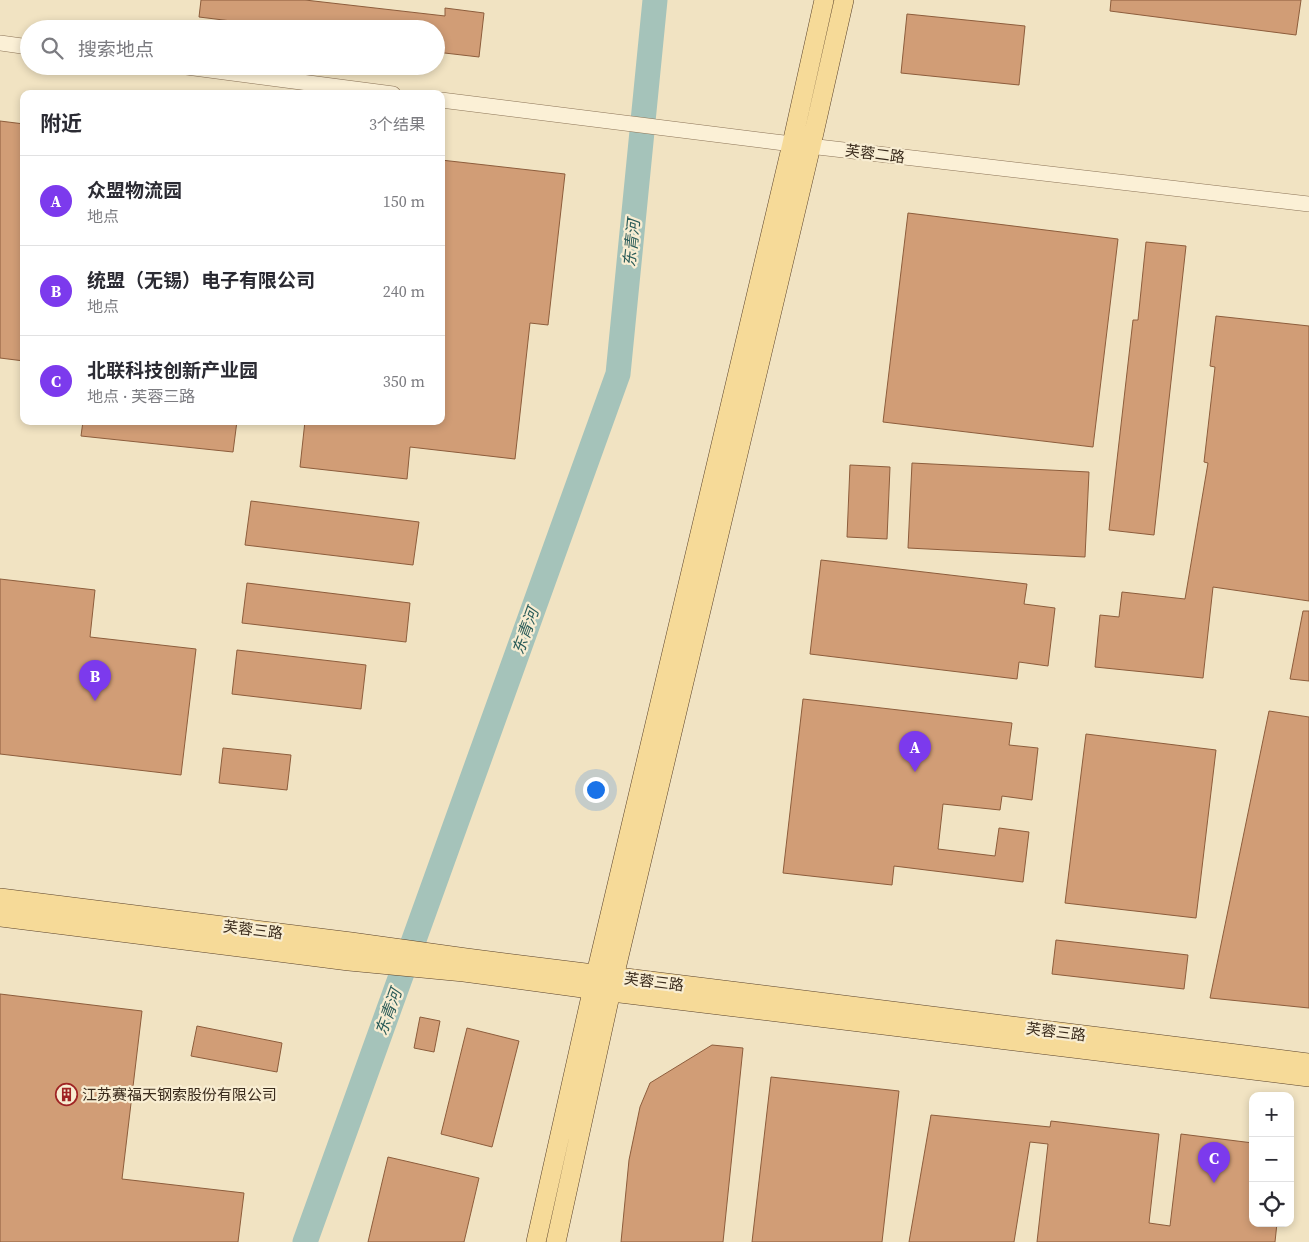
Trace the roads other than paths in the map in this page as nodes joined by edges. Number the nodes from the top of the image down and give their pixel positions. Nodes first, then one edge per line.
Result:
1 (824, 0) edge
2 (844, 0) edge
3 (0, 43) edge
4 (20, 45) edge
5 (248, 75) edge
6 (362, 90) edge
7 (445, 100) edge
8 (792, 144) junction
9 (811, 146) junction
10 (1309, 204) edge
11 (0, 898) edge
12 (0, 917) edge
13 (465, 965) junction
14 (604, 983) junction
15 (1309, 1063) edge
16 (1309, 1077) edge
17 (536, 1242) edge
18 (556, 1242) edge

1 - 8 main road
2 - 9 main road
3 - 4 street
5 - 6 street
7 - 8 street, 芙蓉二路
8 - 9 street, 芙蓉二路
8 - 14 main road
9 - 10 street, 芙蓉二路
9 - 14 main road
11 - 13 main road, 芙蓉三路
12 - 13 main road, 芙蓉三路
13 - 14 main road, 芙蓉三路
14 - 15 main road, 芙蓉三路
14 - 16 main road, 芙蓉三路
14 - 17 main road
14 - 18 main road

